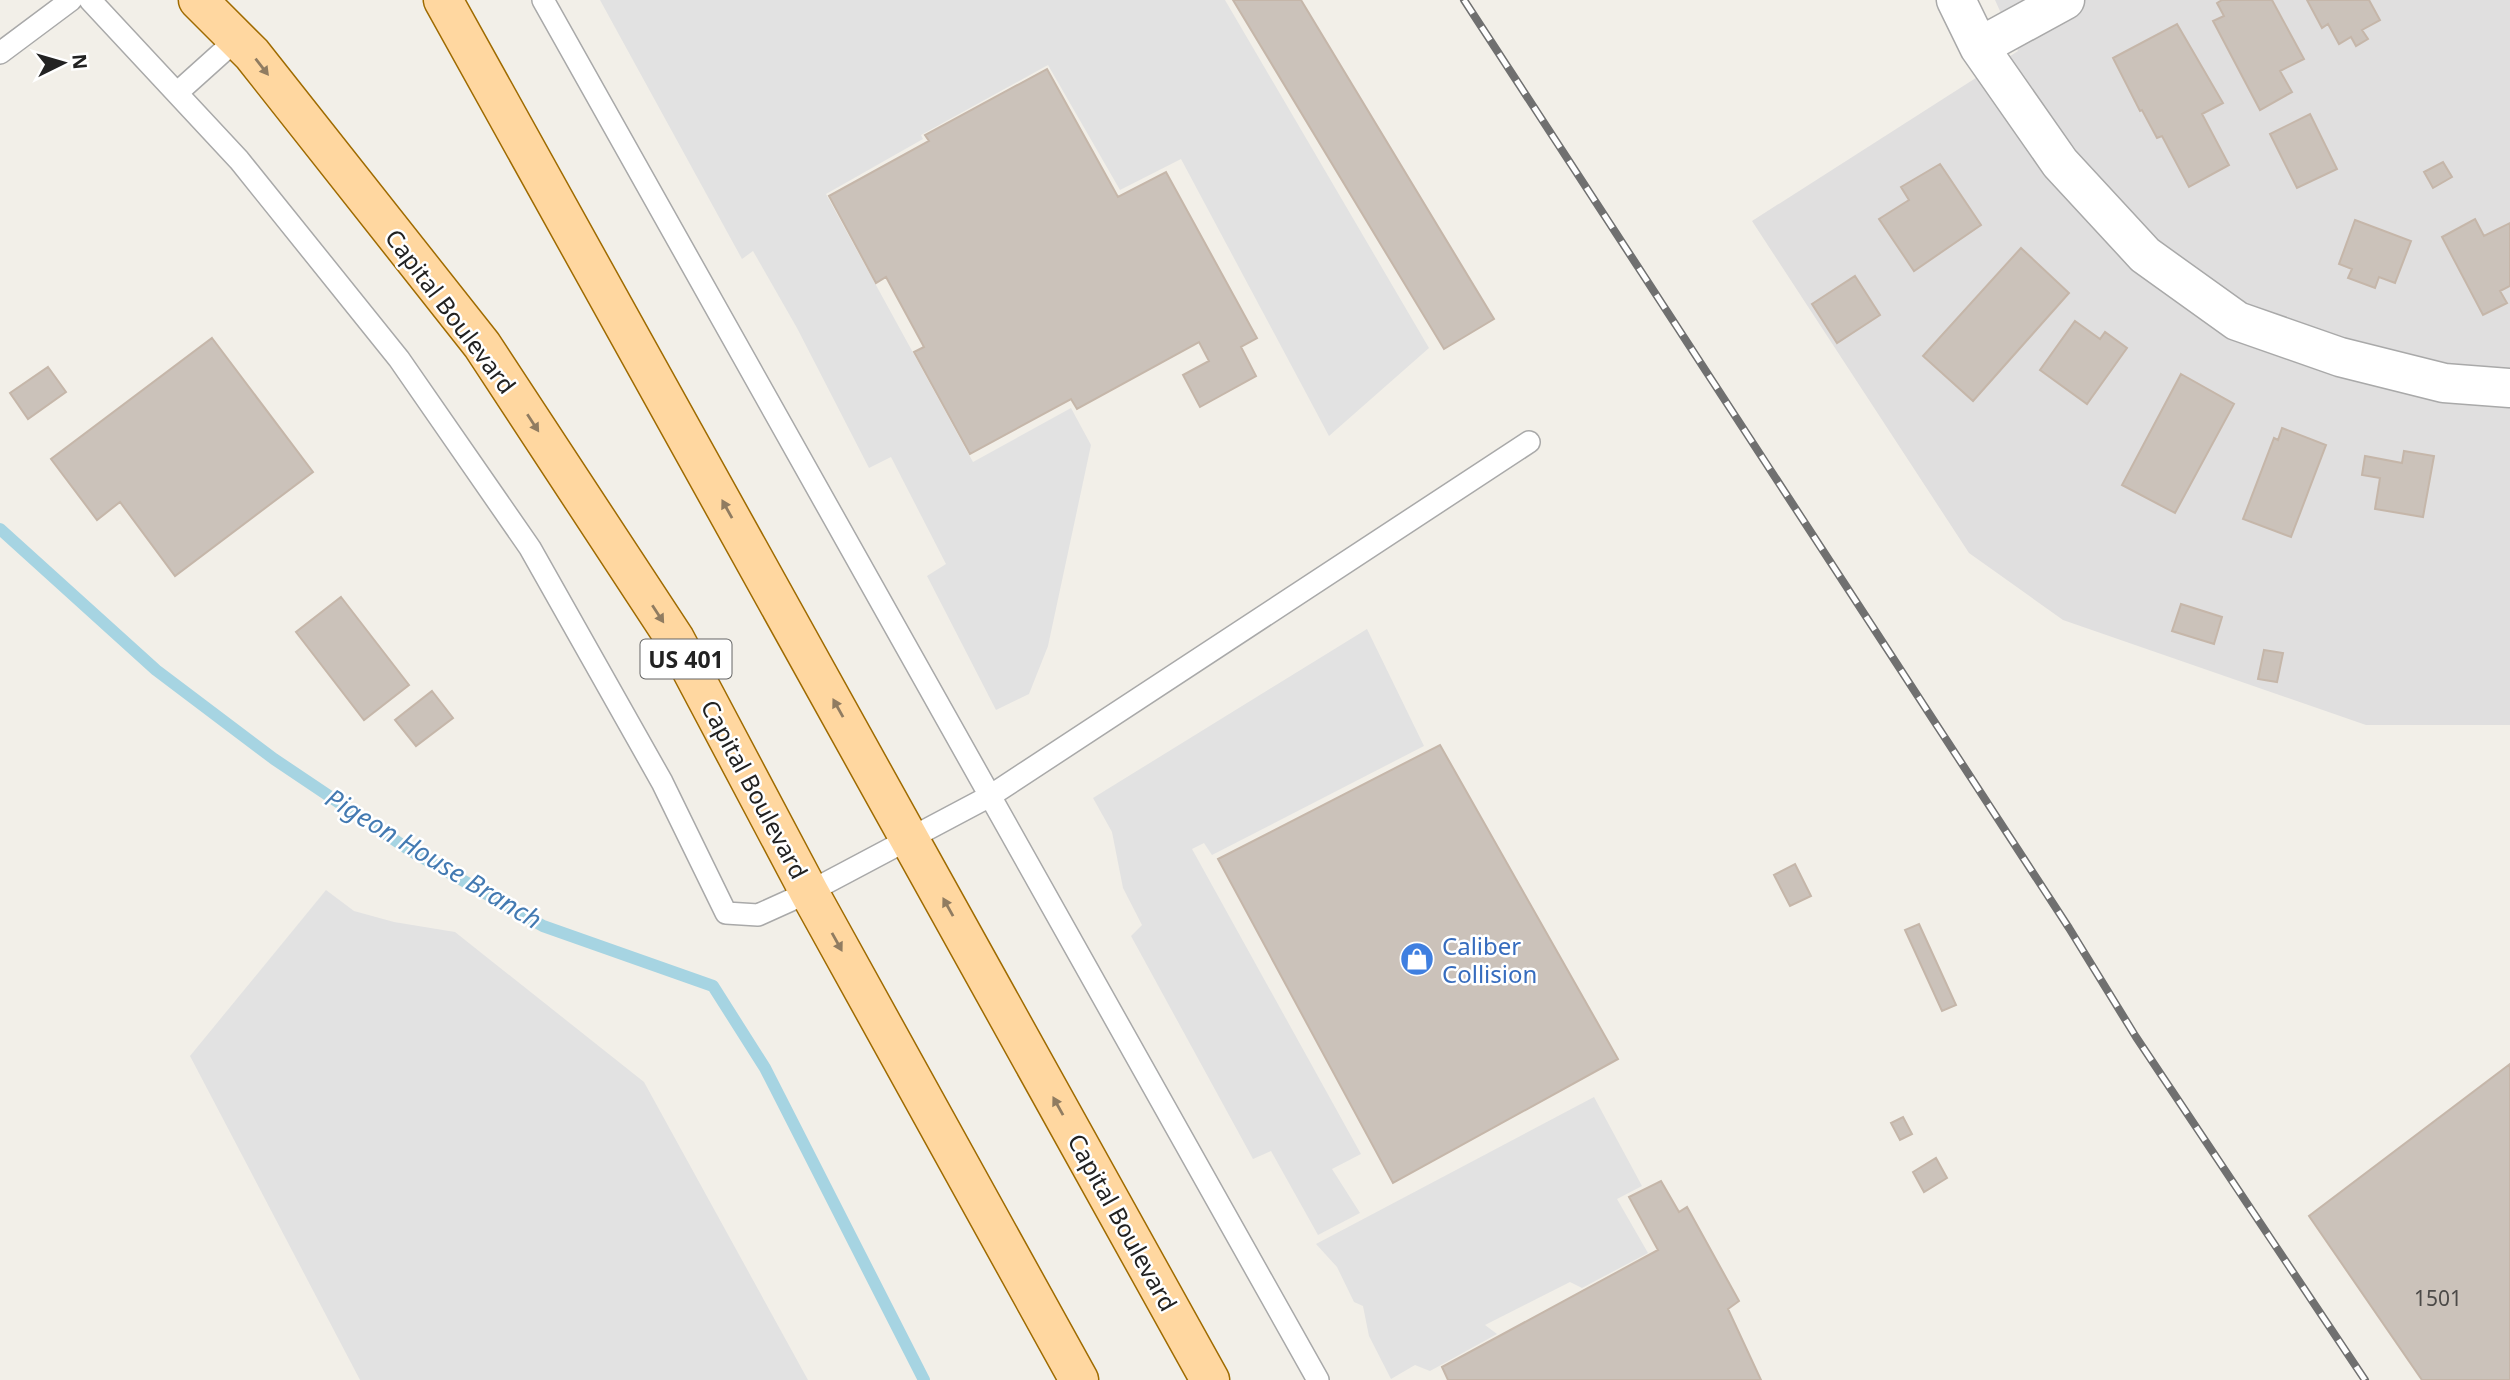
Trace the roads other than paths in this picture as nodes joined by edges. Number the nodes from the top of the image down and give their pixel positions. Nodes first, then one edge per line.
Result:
1 (71, 0) edge
2 (90, 0) edge
3 (198, 0) edge
4 (443, 0) edge
5 (543, 0) edge
6 (1956, 0) edge
7 (2065, 0) edge
8 (237, 39) junction
9 (1979, 47) junction
10 (0, 54) edge
11 (178, 92) junction
12 (2510, 388) edge
13 (1529, 442) dead end
14 (990, 796) junction
15 (911, 839) junction
16 (810, 892) junction
17 (1079, 1380) edge
18 (1210, 1380) edge
19 (1318, 1380) edge

1 - 10 lane
2 - 11 lane
3 - 8 main road, Capital Boulevard / US 401
15 -> 4 main road, Capital Boulevard
5 - 14 lane
6 - 9 street
7 - 9 street
8 - 11 lane
8 -> 16 main road, Capital Boulevard / US 401
9 - 12 street
11 - 16 lane
13 - 14 lane
14 - 15 lane
14 - 19 lane
15 - 16 lane
18 -> 15 main road, Capital Boulevard
16 -> 17 main road, Capital Boulevard / US 401

